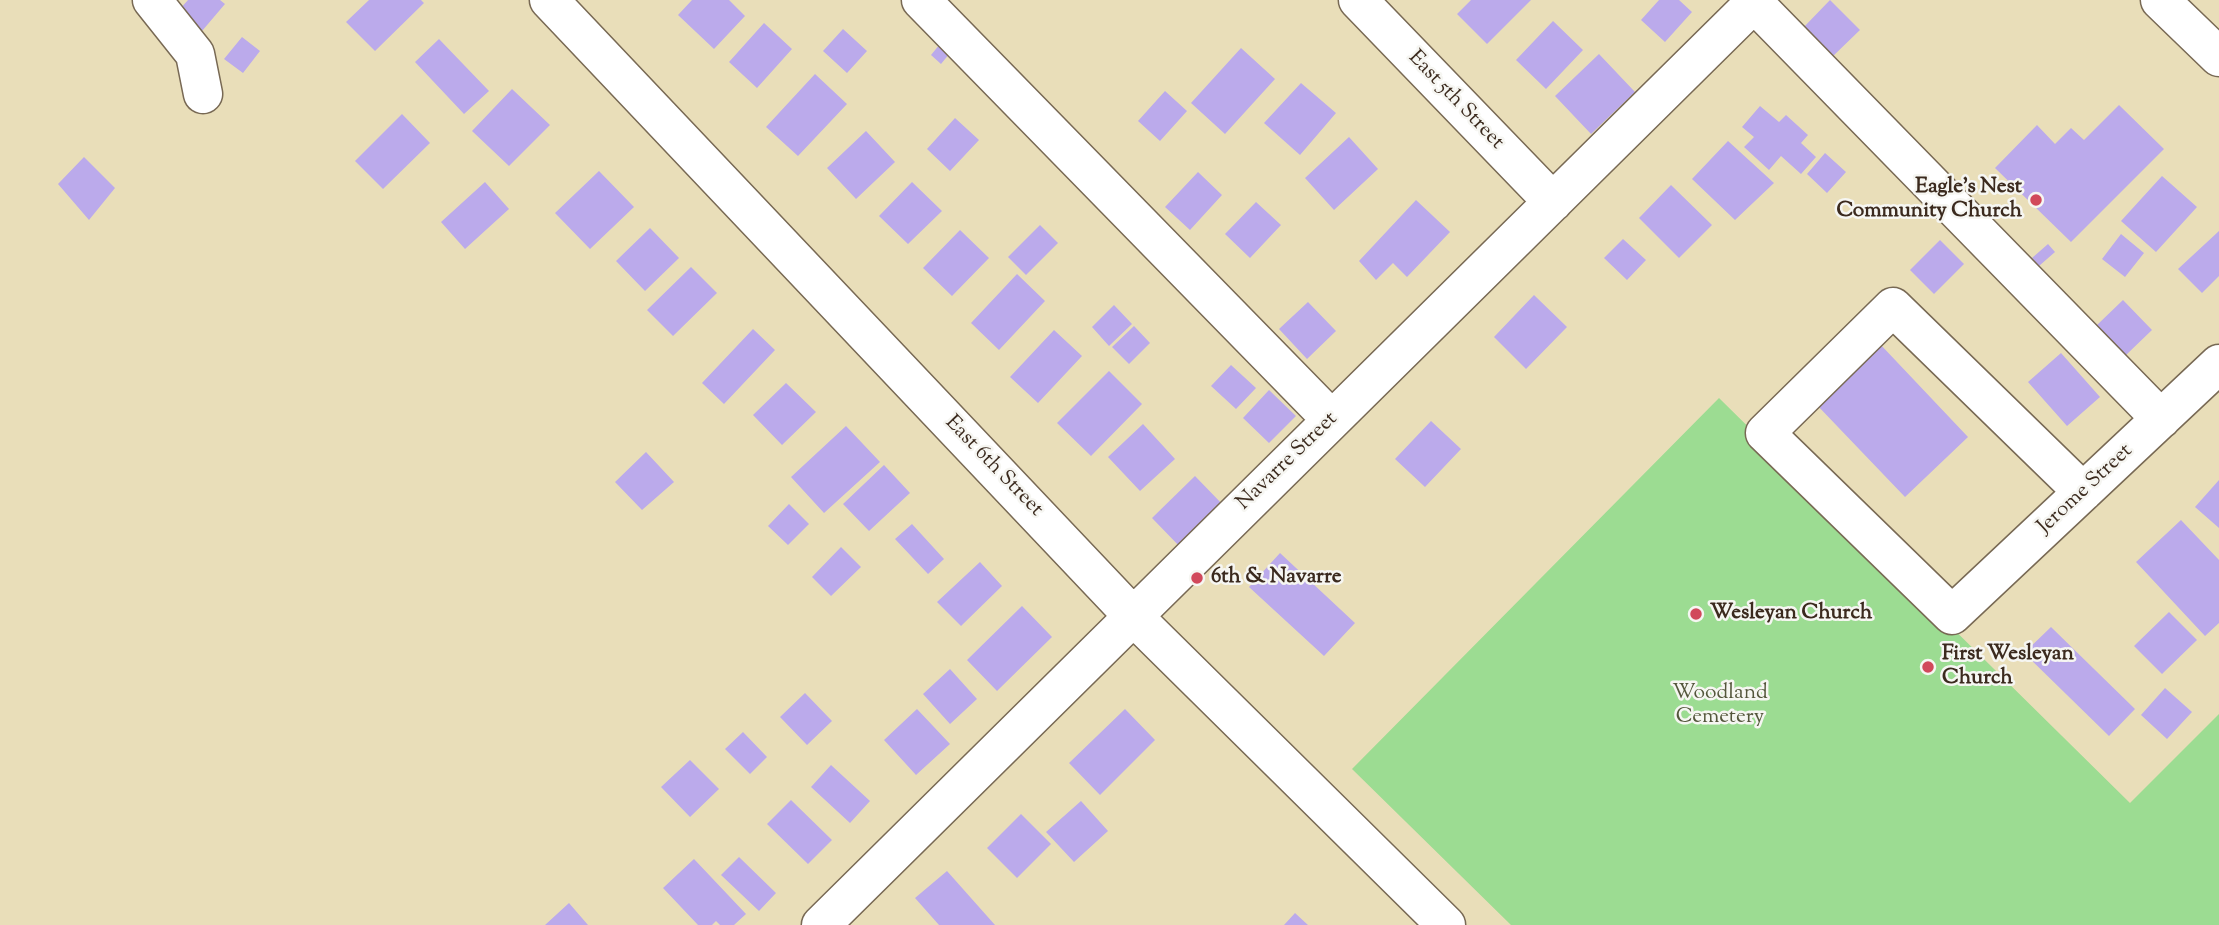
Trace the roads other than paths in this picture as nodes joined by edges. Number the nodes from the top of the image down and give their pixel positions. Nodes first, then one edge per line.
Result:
1 (152, 0) edge
2 (549, 0) edge
3 (921, 0) edge
4 (1358, 0) edge
5 (2160, 0) edge
6 (1746, 4) edge
7 (2219, 57) edge
8 (203, 94) dead end
9 (1553, 202) junction
10 (2219, 365) edge
11 (1331, 419) junction
12 (2161, 419) junction
13 (2083, 492) junction
14 (1132, 615) junction
15 (821, 925) edge
16 (1446, 925) edge

1 - 8 street
2 - 14 street, East 6th Street
3 - 11 street
4 - 9 street, East 5th Street
5 - 7 street
6 - 9 street, Navarre Street
6 - 12 street
9 - 11 street, Navarre Street
10 - 12 street, Jerome Street
11 - 14 street, Navarre Street
12 - 13 street, Jerome Street
13 - 13 street, Jerome Street
14 - 15 street, Navarre Street
14 - 16 street, East 6th Street

